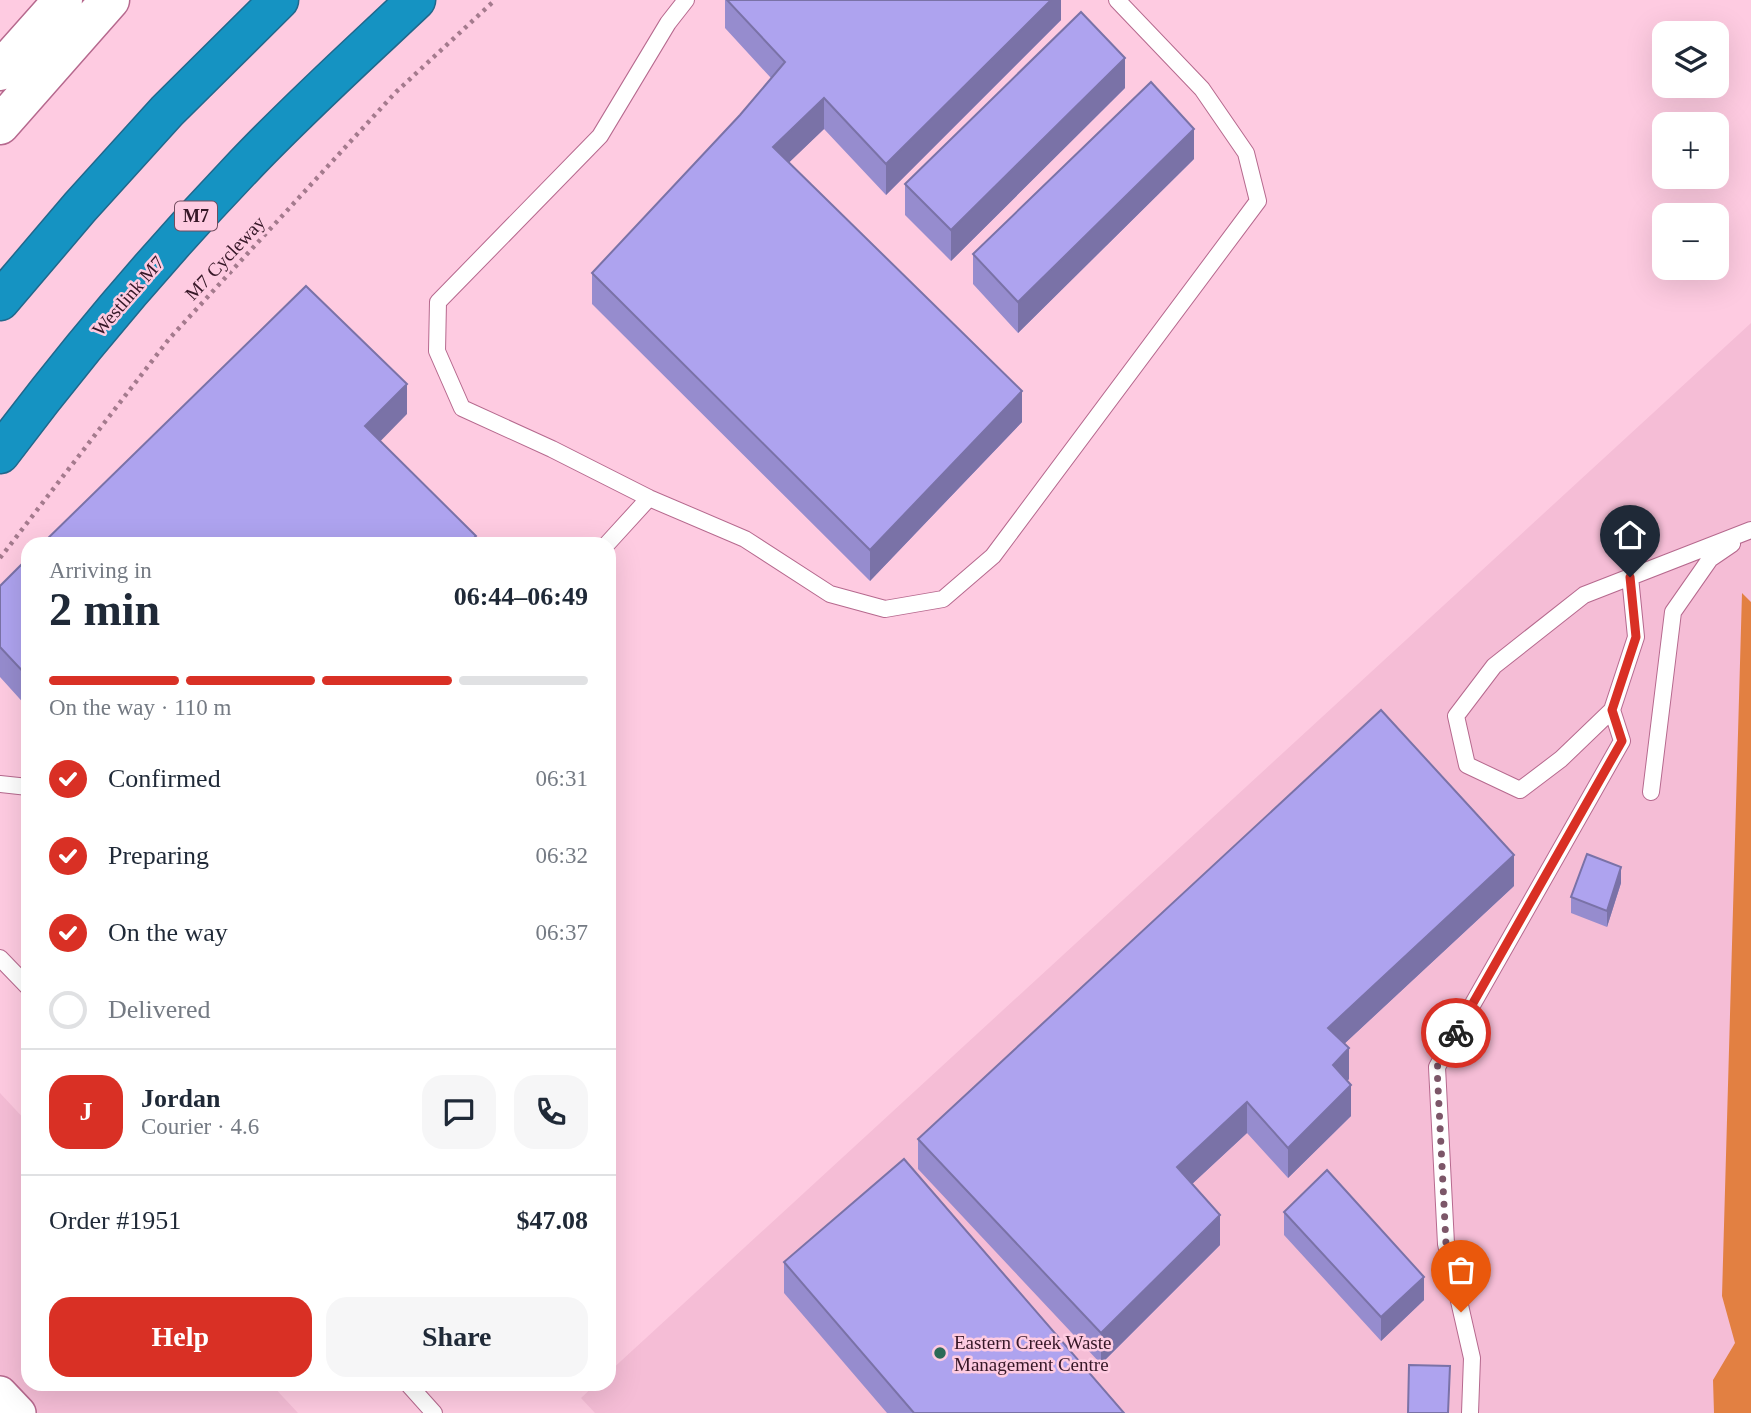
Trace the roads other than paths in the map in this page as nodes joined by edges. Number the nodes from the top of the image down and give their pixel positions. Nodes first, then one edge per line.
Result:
1 (63, 0) edge
2 (110, 0) edge
3 (279, 0) edge
4 (416, 0) edge
5 (686, 0) edge
6 (1117, 0) edge
7 (0, 71) edge
8 (0, 125) edge
9 (0, 301) edge
10 (0, 454) edge
11 (649, 498) junction
12 (1751, 531) edge
13 (613, 537) edge
14 (1630, 577) junction
15 (1612, 710) junction
16 (0, 785) edge
17 (21, 786) edge
18 (1651, 792) dead end
19 (0, 958) edge
20 (21, 980) edge
21 (414, 1391) edge
22 (0, 1393) edge
23 (19, 1413) edge
24 (434, 1413) edge
25 (1470, 1413) edge

1 - 7 main road
2 - 8 main road
3 - 9 highway
4 - 10 highway, Westlink M7 / M7
5 - 11 lane
6 - 11 lane
11 - 13 lane
12 - 14 lane
12 - 18 lane
14 - 15 lane
14 - 15 lane
15 - 25 lane
16 - 17 lane
19 - 20 lane
21 - 24 lane
22 - 23 street

